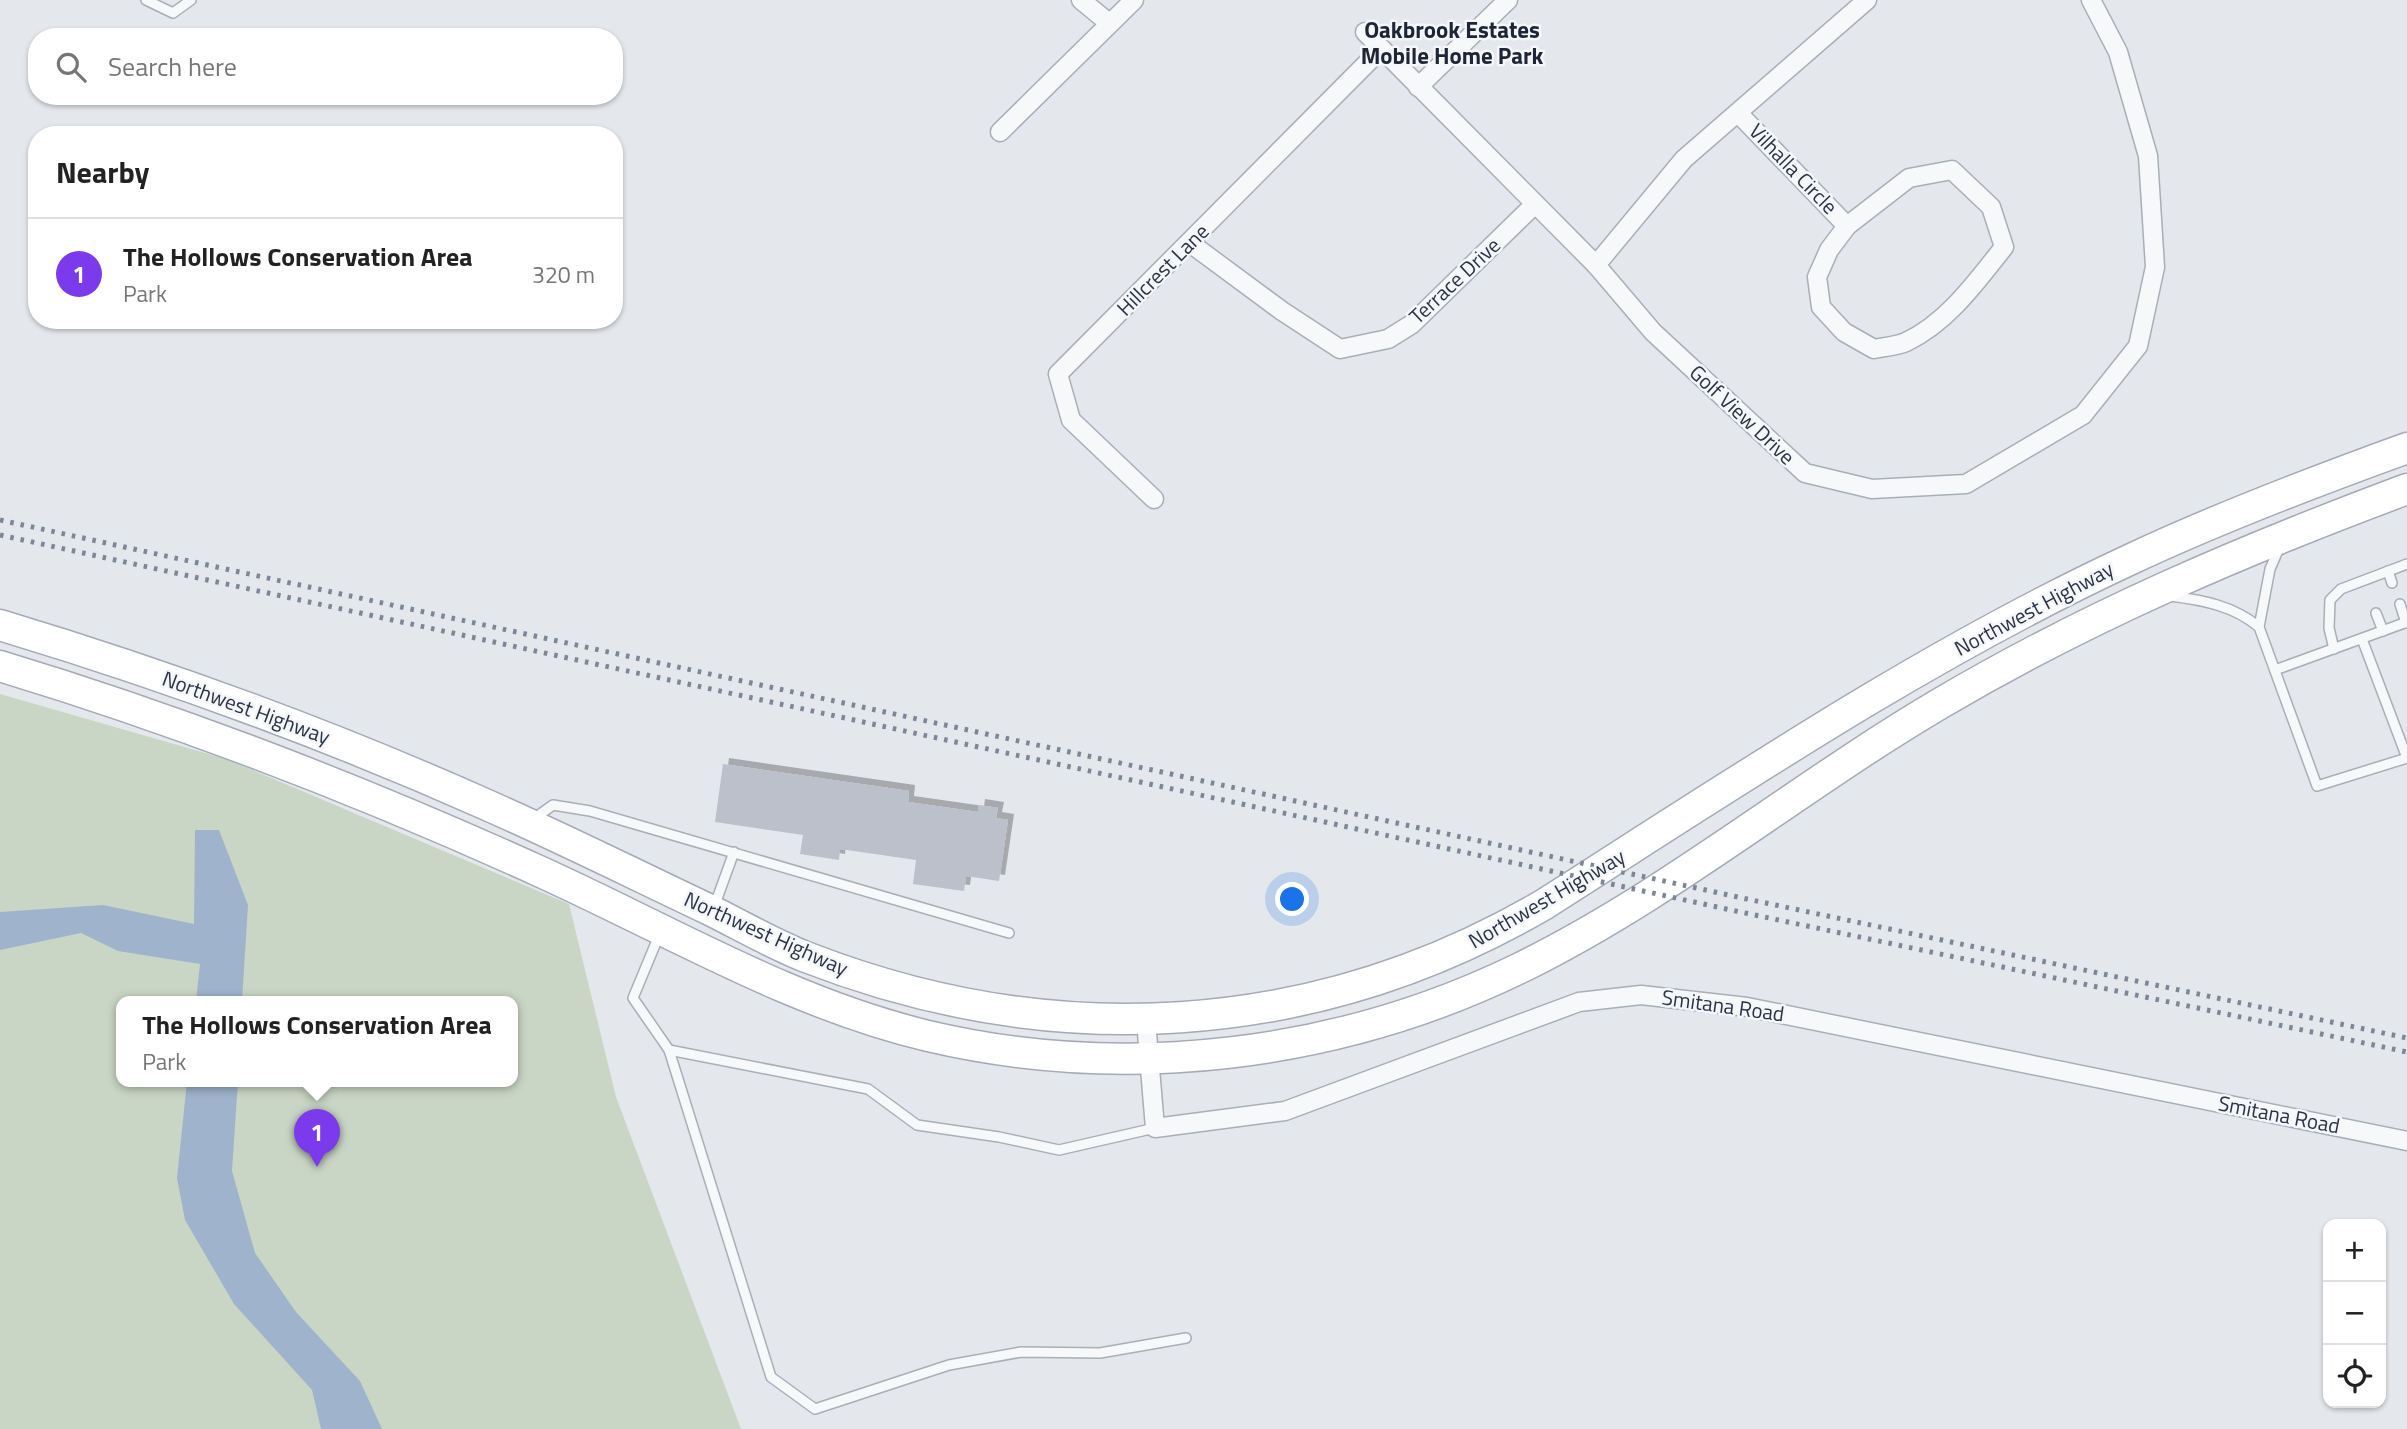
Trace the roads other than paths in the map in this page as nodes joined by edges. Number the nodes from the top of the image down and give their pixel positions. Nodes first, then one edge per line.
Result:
1 (146, 0) edge
2 (191, 0) edge
3 (1081, 0) edge
4 (1134, 0) edge
5 (1508, 0) edge
6 (1867, 0) edge
7 (2091, 0) edge
8 (1108, 23) junction
9 (1365, 32) dead end
10 (1381, 50) junction
11 (1418, 87) junction
12 (1738, 113) junction
13 (1000, 132) dead end
14 (1535, 204) junction
15 (1847, 226) junction
16 (1190, 243) junction
17 (1596, 265) junction
18 (2407, 448) edge
19 (2407, 489) edge
20 (1154, 499) dead end
21 (2285, 535) junction
22 (2407, 564) edge
23 (2388, 571) junction
24 (2364, 580) junction
25 (2392, 583) dead end
26 (2368, 592) dead end
27 (2148, 593) junction
28 (2400, 604) dead end
29 (2376, 612) dead end
30 (2407, 623) edge
31 (0, 625) edge
32 (2259, 627) junction
33 (2383, 631) junction
34 (2362, 639) junction
35 (2334, 649) junction
36 (0, 666) edge
37 (2275, 670) junction
38 (2407, 758) edge
39 (528, 824) junction
40 (734, 852) junction
41 (712, 912) junction
42 (662, 929) junction
43 (1009, 933) dead end
44 (1146, 1021) junction
45 (669, 1051) junction
46 (1147, 1058) junction
47 (1155, 1128) junction
48 (2407, 1141) edge
49 (1186, 1338) dead end

1 - 2 lane
3 - 8 street
4 - 8 street
5 - 11 street
6 - 12 street
7 - 17 street, Golf View Drive
8 - 13 street
9 - 10 street, Golf View Drive
10 - 11 street, Golf View Drive
10 - 16 street, Hillcrest Lane
11 - 14 street, Golf View Drive
12 - 15 street, Vilhalla Circle
12 - 17 street
14 - 16 street, Terrace Drive
14 - 17 street, Golf View Drive
15 - 15 street, Vilhalla Circle
16 - 20 street, Hillcrest Lane
18 - 44 main road, Northwest Highway
19 - 21 main road, Northwest Highway
21 - 27 main road, Northwest Highway
21 - 32 lane
22 - 23 lane
23 - 24 lane
23 - 25 lane
24 - 26 lane
24 - 35 lane
27 - 32 lane
27 - 46 main road, Northwest Highway
28 - 30 lane
29 - 33 lane
30 - 33 lane
31 - 39 main road, Northwest Highway
32 - 37 lane
33 - 34 lane
34 - 35 lane
34 - 38 lane
35 - 37 lane
36 - 42 main road, Northwest Highway
37 - 38 lane
39 - 40 lane
39 - 41 main road, Northwest Highway
40 - 41 lane
40 - 43 lane
41 - 44 main road, Northwest Highway
42 - 45 lane
42 - 46 main road, Northwest Highway
44 - 46 street
45 - 47 lane
45 - 49 lane
46 - 47 street
47 - 48 street, Smitana Road

